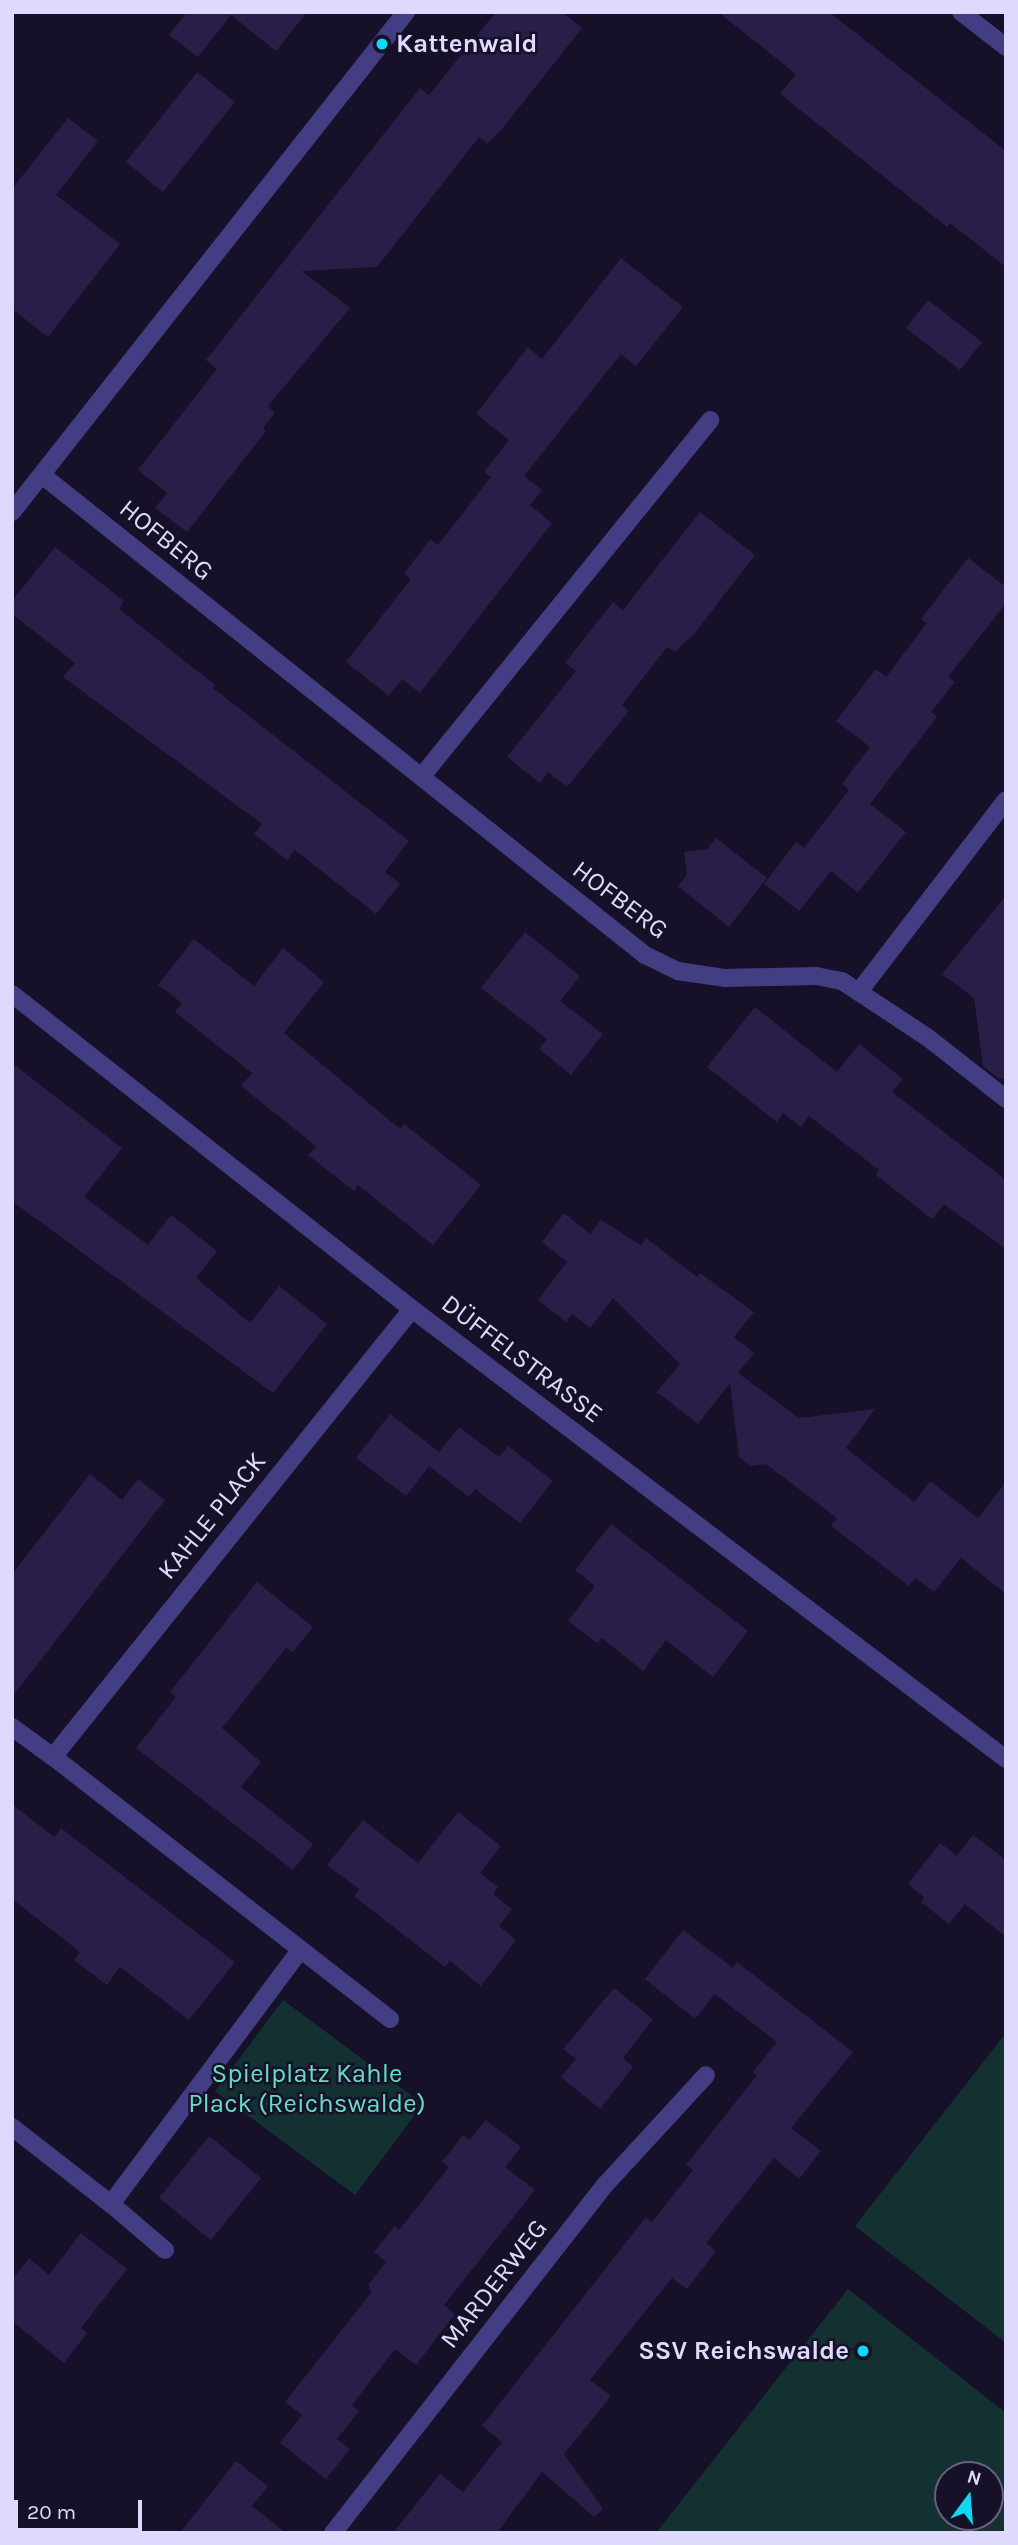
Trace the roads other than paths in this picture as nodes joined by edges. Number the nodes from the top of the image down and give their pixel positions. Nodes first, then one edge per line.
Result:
1 (406, 12) edge
2 (961, 12) edge
3 (1006, 47) edge
4 (710, 420) dead end
5 (42, 475) junction
6 (12, 512) edge
7 (422, 776) junction
8 (1006, 800) edge
9 (861, 989) junction
10 (12, 994) edge
11 (1006, 1098) edge
12 (412, 1309) junction
13 (12, 1727) edge
14 (53, 1757) junction
15 (1006, 1759) edge
16 (299, 1952) junction
17 (390, 2019) dead end
18 (706, 2075) dead end
19 (12, 2127) edge
20 (111, 2204) junction
21 (165, 2250) dead end
22 (333, 2533) edge

1 - 5 street
2 - 3 street
4 - 7 street
5 - 6 street
5 - 7 street, HOFBERG
7 - 9 street, HOFBERG
8 - 9 street
9 - 11 street, HOFBERG
10 - 12 street, DÜFFELSTRASSE
12 - 14 street, KAHLE PLACK
12 - 15 street, DÜFFELSTRASSE
13 - 14 street
14 - 16 street
16 - 17 street
16 - 20 street
18 - 22 street, MARDERWEG
19 - 20 street
20 - 21 street

